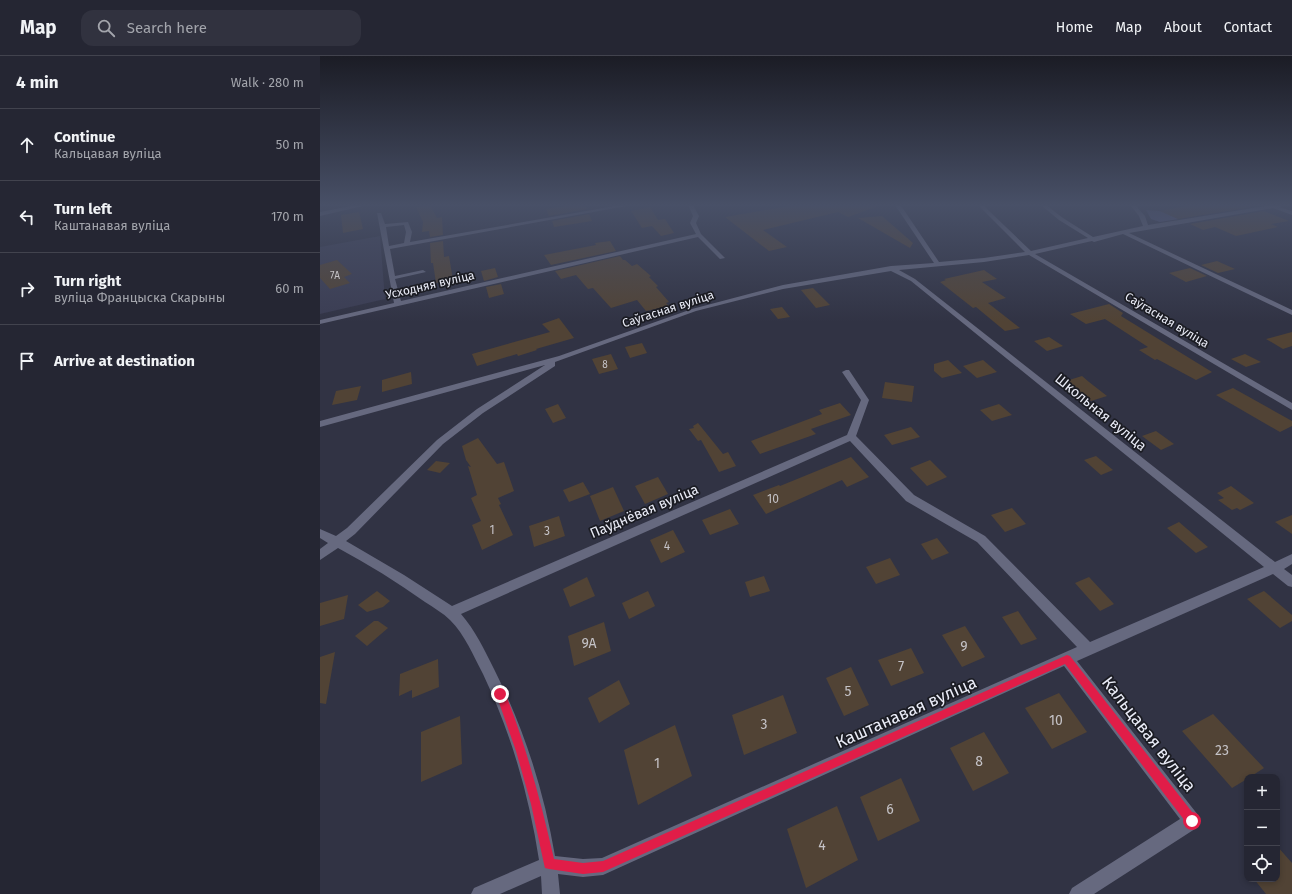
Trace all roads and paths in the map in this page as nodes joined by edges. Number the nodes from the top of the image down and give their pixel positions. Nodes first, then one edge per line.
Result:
1 (386, 244) edge
2 (407, 244) edge
3 (659, 244) edge
4 (708, 244) edge
5 (924, 244) edge
6 (1021, 244) edge
7 (1074, 244) edge
8 (1148, 244) edge
9 (387, 248) junction
10 (1030, 253) junction
11 (722, 258) dead end
12 (937, 263) junction
13 (920, 265) junction
14 (891, 268) junction
15 (423, 272) dead end
16 (392, 278) junction
17 (913, 280) junction
18 (398, 304) junction
19 (1292, 313) edge
20 (320, 322) edge
21 (562, 358) junction
22 (846, 372) dead end
23 (1292, 407) edge
24 (320, 424) edge
25 (851, 437) junction
26 (320, 534) edge
27 (337, 542) junction
28 (320, 555) edge
29 (1292, 559) edge
30 (1274, 568) junction
31 (1292, 582) edge
32 (450, 613) junction
33 (1088, 649) junction
34 (1067, 659) junction
35 (549, 864) junction
36 (480, 894) edge
37 (551, 894) edge
38 (1078, 894) edge

1 - 9 street
2 - 9 street
3 - 18 street, Усходняя вуліца
4 - 11 street
5 - 12 street
6 - 10 street
7 - 10 street, Саўгасная вуліца
8 - 19 street
9 - 16 street
10 - 12 street, Саўгасная вуліца
10 - 23 street, Саўгасная вуліца
12 - 13 street, Саўгасная вуліца
13 - 14 street, Саўгасная вуліца
13 - 17 street
14 - 17 street, Школьная вуліца
14 - 21 street, Саўгасная вуліца
15 - 16 street
16 - 18 street
17 - 30 street, Школьная вуліца
18 - 20 street, Усходняя вуліца
21 - 24 street, Саўгасная вуліца
21 - 27 street
22 - 25 street
25 - 32 street, Паўднёвая вуліца
25 - 33 street
26 - 27 street
27 - 28 street
27 - 32 street
29 - 30 street, Каштанавая вуліца
30 - 31 street, Школьная вуліца
30 - 33 street, Каштанавая вуліца
32 - 35 street
33 - 34 street, Каштанавая вуліца
34 - 35 street, Каштанавая вуліца
34 - 38 street, Кальцавая вуліца
35 - 36 street
35 - 37 street

